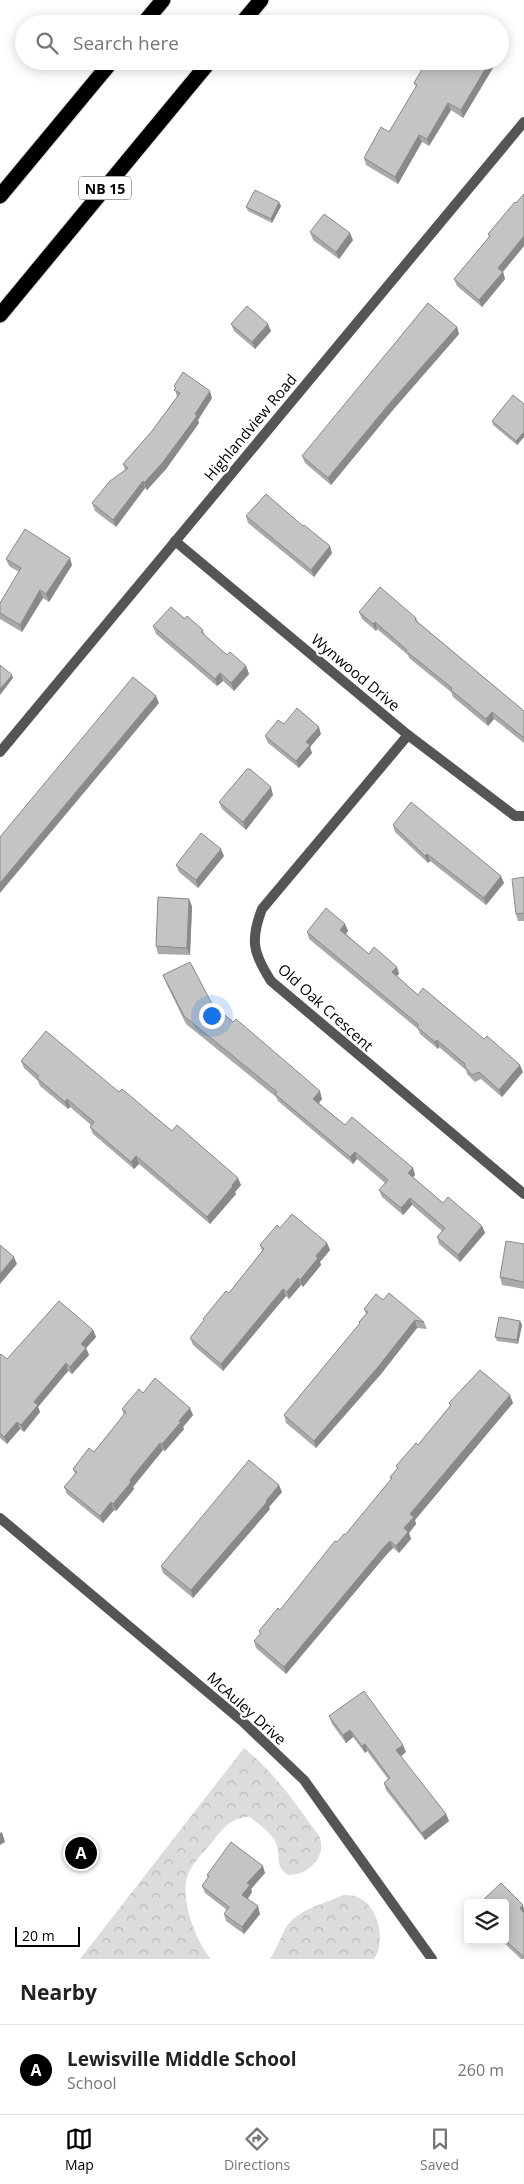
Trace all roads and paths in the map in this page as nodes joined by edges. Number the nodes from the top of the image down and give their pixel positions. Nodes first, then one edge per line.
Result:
1 (163, 0) edge
2 (260, 0) edge
3 (150, 15) edge
4 (248, 15) edge
5 (105, 70) edge
6 (203, 70) edge
7 (524, 122) edge
8 (0, 196) edge
9 (0, 314) edge
10 (175, 541) junction
11 (408, 735) junction
12 (0, 752) edge
13 (524, 816) edge
14 (524, 1194) edge
15 (0, 1518) edge
16 (432, 1959) edge

1 - 3 highway
2 - 4 highway
5 - 8 highway
6 - 9 highway, NB 15
7 - 10 street, Highlandview Road
10 - 11 street, Wynwood Drive
10 - 12 street, Highlandview Road
11 - 13 street, Wynwood Drive
11 - 14 street, Old Oak Crescent
15 - 16 street, McAuley Drive

